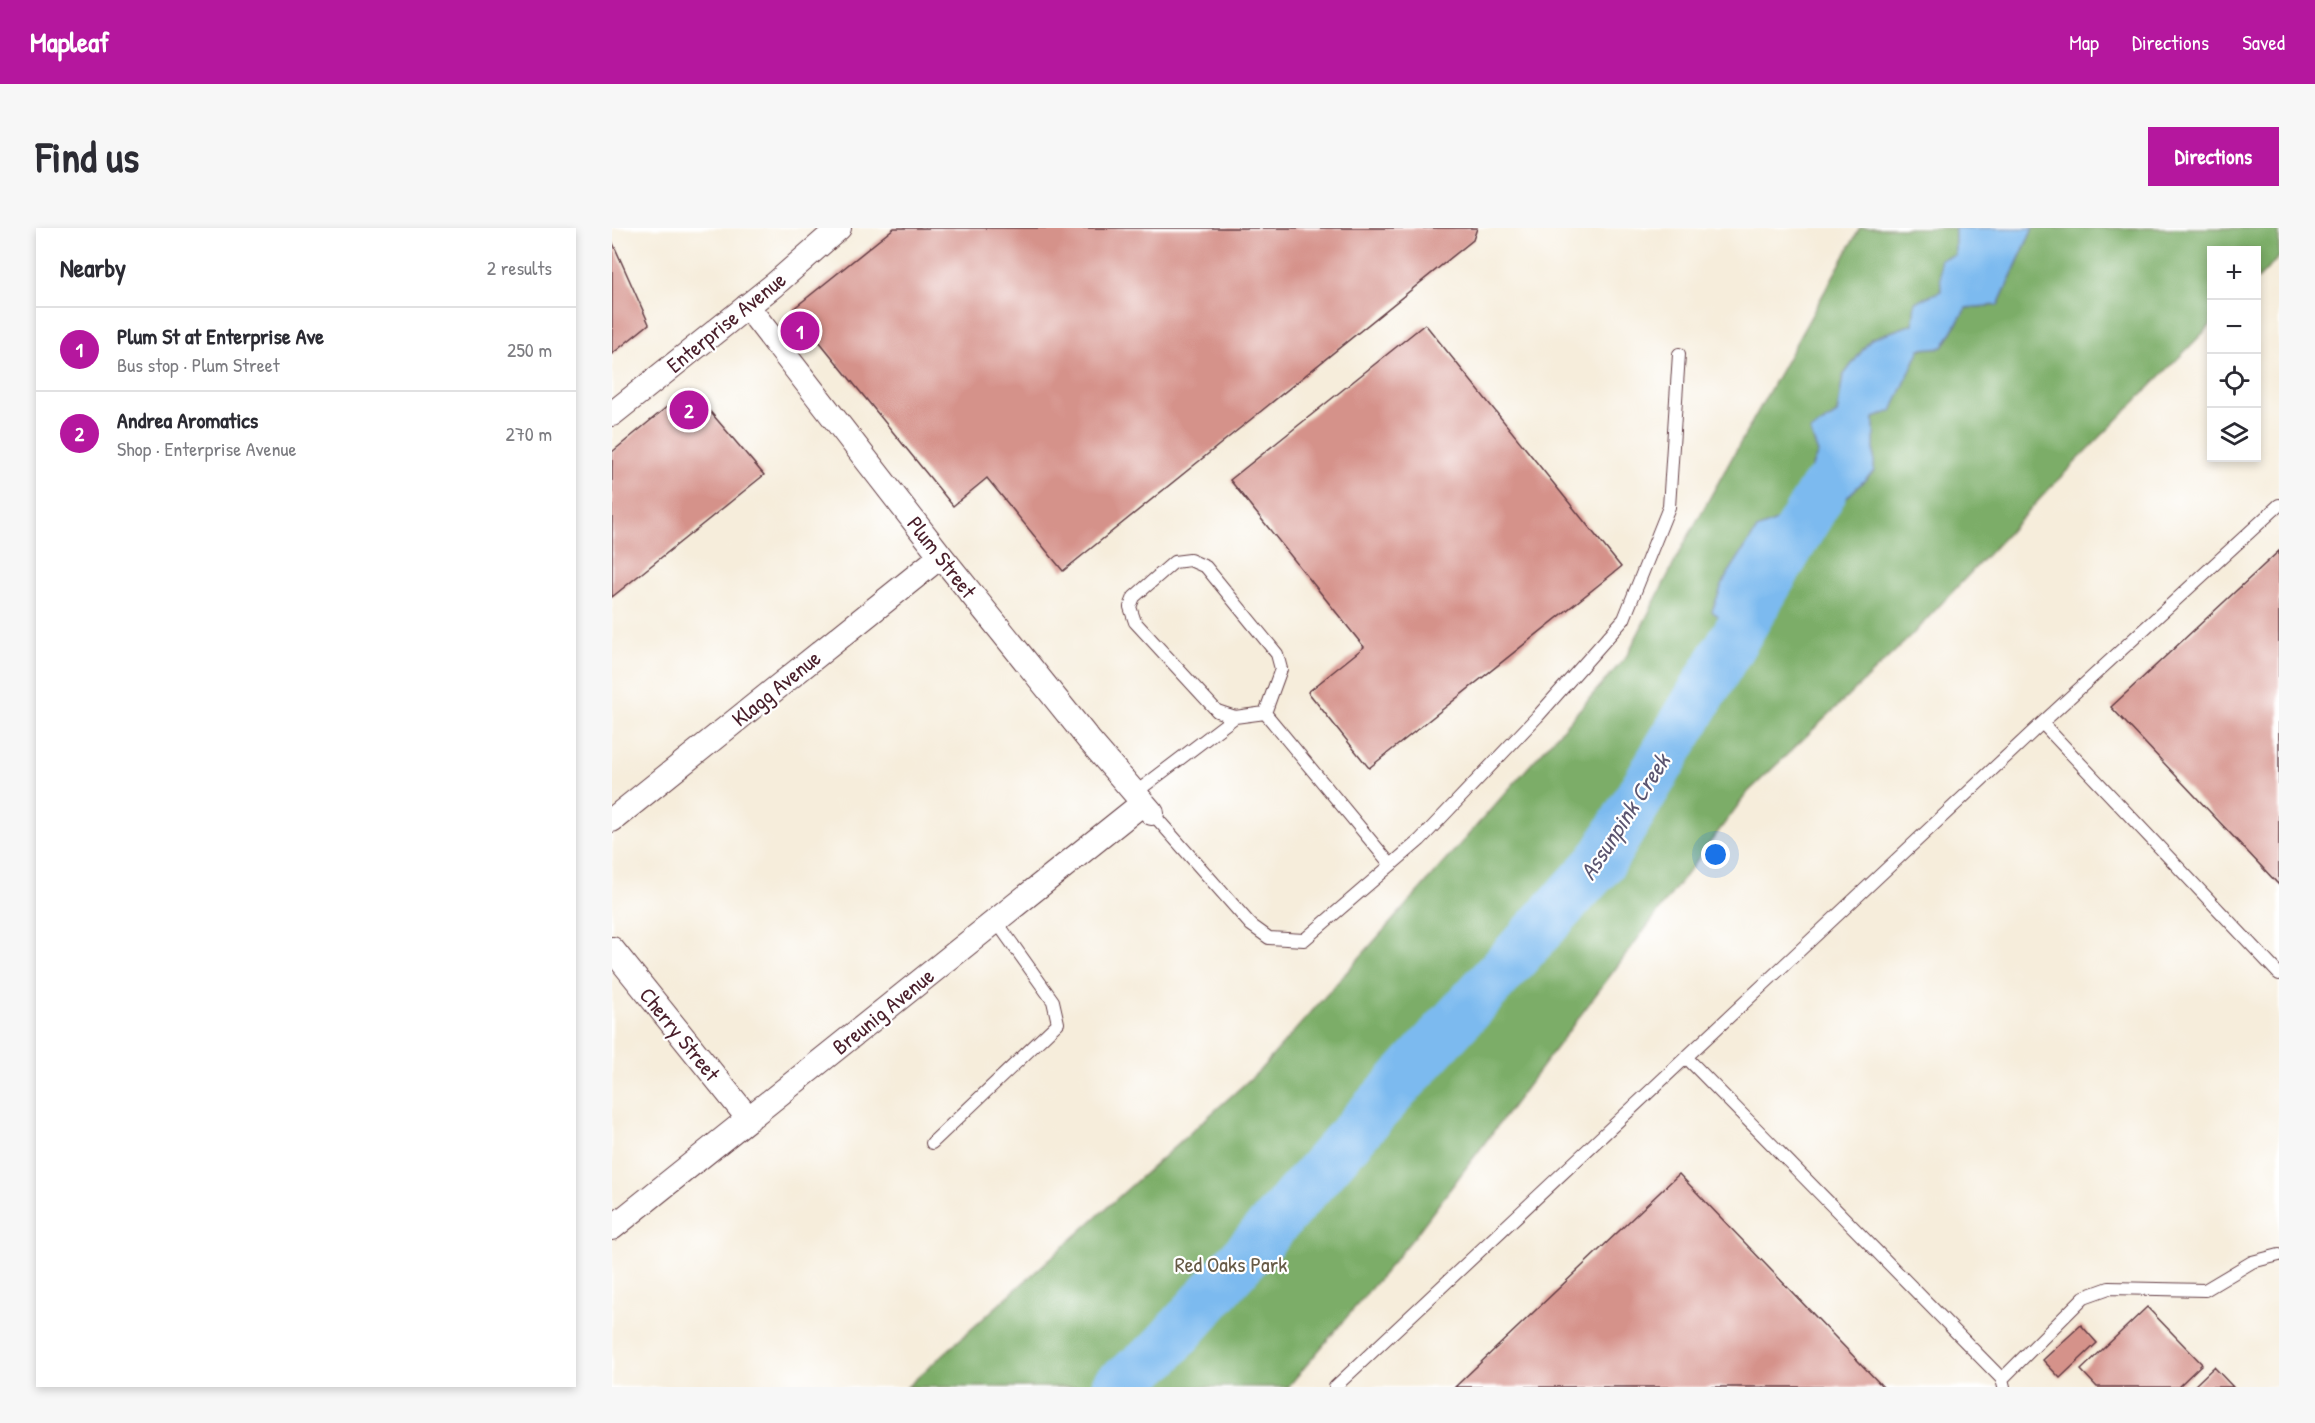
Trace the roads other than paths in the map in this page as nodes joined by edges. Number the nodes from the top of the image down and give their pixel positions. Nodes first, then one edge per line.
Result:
1 (839, 228) edge
2 (747, 306) junction
3 (1679, 354) dead end
4 (612, 414) edge
5 (2279, 505) edge
6 (941, 556) junction
7 (1265, 713) junction
8 (1235, 717) junction
9 (2042, 723) junction
10 (1144, 803) junction
11 (612, 820) edge
12 (1391, 865) junction
13 (996, 921) junction
14 (612, 949) edge
15 (2279, 974) edge
16 (1686, 1058) junction
17 (749, 1119) junction
18 (932, 1143) dead end
19 (612, 1228) edge
20 (2279, 1254) edge
21 (2003, 1383) edge
22 (1335, 1387) edge

1 - 2 street, Enterprise Avenue
2 - 4 street, Enterprise Avenue
2 - 6 street, Plum Street
3 - 12 lane
5 - 9 lane
6 - 10 street, Plum Street
6 - 11 street, Klagg Avenue
7 - 8 lane
7 - 8 lane
7 - 12 lane
8 - 10 lane
9 - 15 lane
9 - 16 lane
10 - 12 lane
10 - 13 street, Breunig Avenue
13 - 17 street, Breunig Avenue
13 - 18 lane
14 - 17 street, Cherry Street
16 - 21 lane
16 - 22 lane
17 - 19 street, Breunig Avenue
20 - 21 lane

